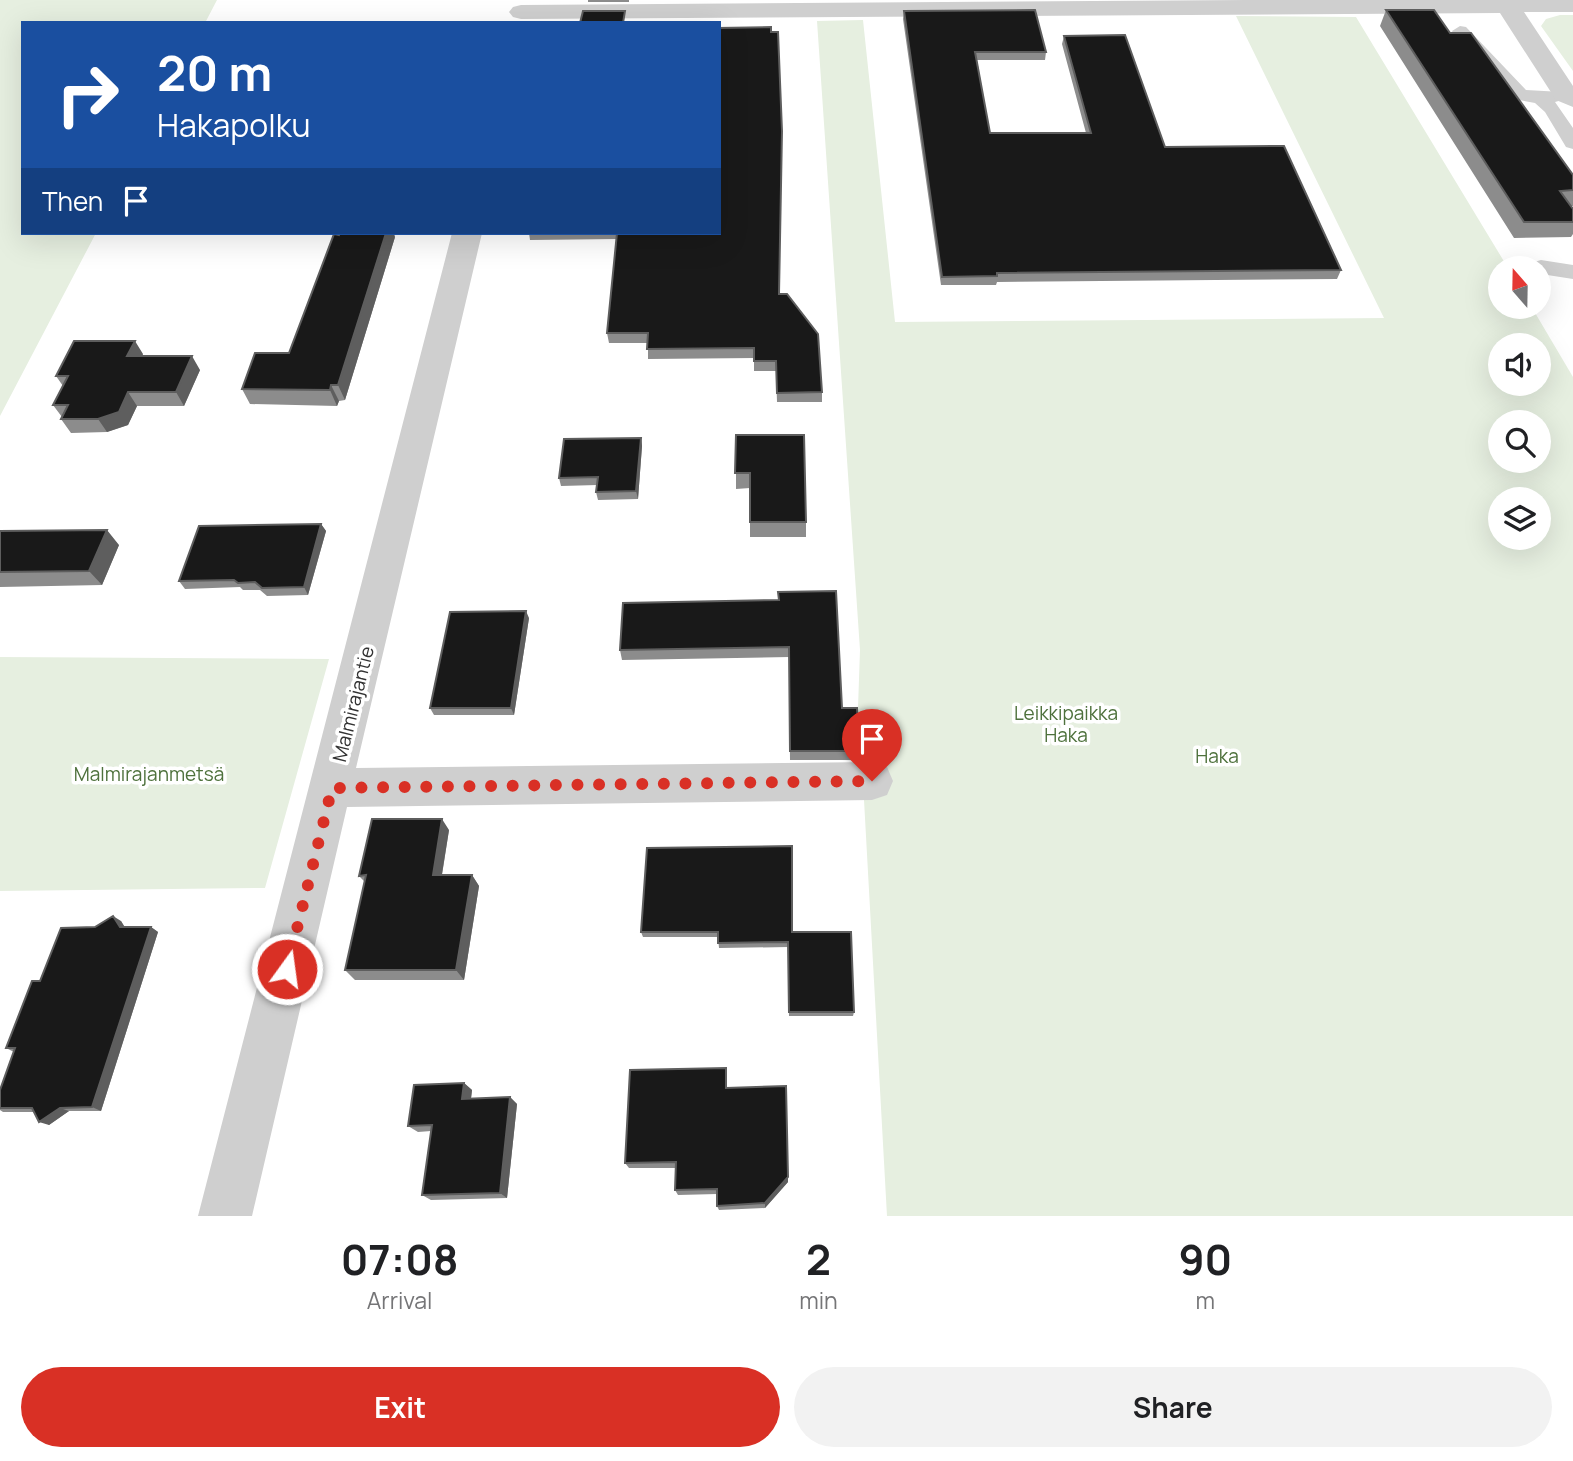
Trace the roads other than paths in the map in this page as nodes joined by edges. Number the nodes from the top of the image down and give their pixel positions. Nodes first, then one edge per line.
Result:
1 (841, 5) edge
2 (1507, 5) junction
3 (1573, 5) edge
4 (521, 12) edge
5 (1460, 31) edge
6 (1559, 97) edge
7 (1573, 143) edge
8 (467, 235) edge
9 (1551, 269) edge
10 (1573, 272) edge
11 (872, 781) dead end
12 (332, 788) junction
13 (225, 1216) edge

1 - 2 street
1 - 4 street
2 - 3 street
2 - 6 street
5 - 6 lane
6 - 7 lane
8 - 12 street, Malmirajantie
9 - 10 lane
11 - 12 street
12 - 13 street, Malmirajantie

